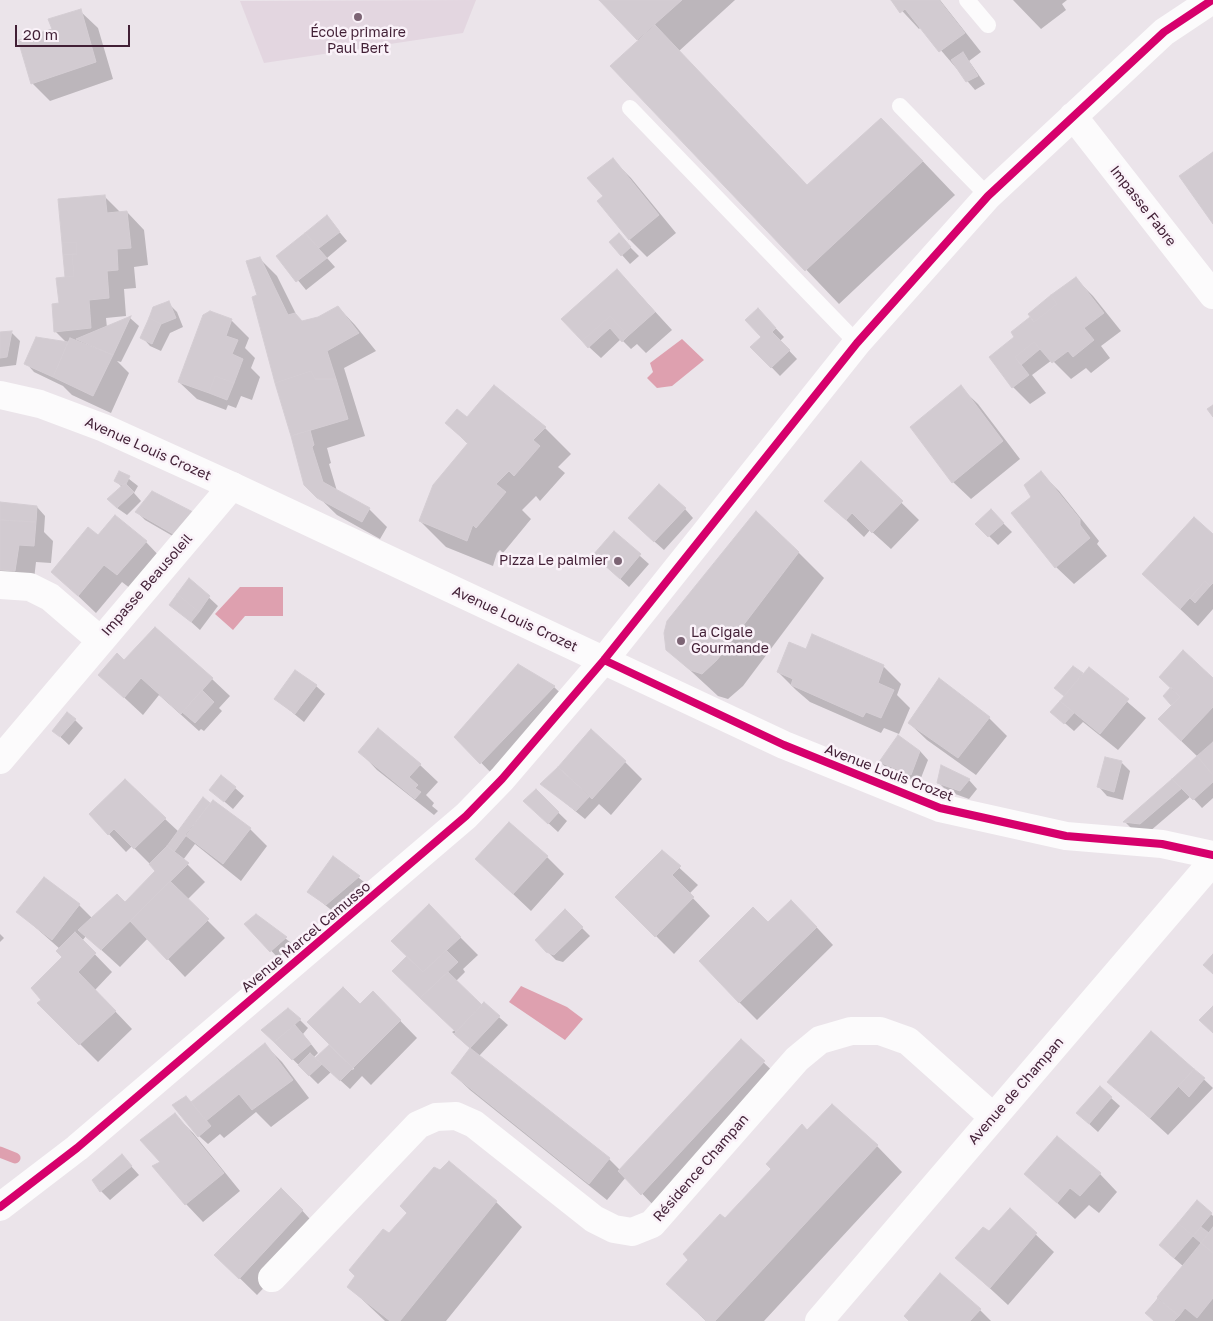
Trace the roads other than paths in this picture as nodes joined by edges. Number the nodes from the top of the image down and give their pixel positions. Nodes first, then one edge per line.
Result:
1 (966, 0) edge
2 (1212, 0) edge
3 (988, 25) dead end
4 (900, 106) dead end
5 (630, 108) dead end
6 (1073, 116) junction
7 (988, 196) junction
8 (1213, 296) edge
9 (857, 343) junction
10 (0, 395) edge
11 (232, 486) junction
12 (0, 586) edge
13 (100, 640) junction
14 (604, 660) junction
15 (0, 760) edge
16 (1213, 855) edge
17 (1213, 861) edge
18 (993, 1117) junction
19 (0, 1207) edge
20 (272, 1278) dead end
21 (818, 1321) edge

1 - 3 lane
2 - 6 street, Avenue Marcel Camusso
4 - 7 lane
5 - 9 lane
6 - 7 street, Avenue Marcel Camusso
6 - 8 street, Impasse Fabre
7 - 9 street, Avenue Marcel Camusso
9 - 14 street, Avenue Marcel Camusso
10 - 11 street, Avenue Louis Crozet
11 - 13 street, Impasse Beausoleil
11 - 14 street, Avenue Louis Crozet
12 - 13 street, Impasse Beausoleil
13 - 15 street
14 - 16 street, Avenue Louis Crozet
14 - 19 street, Avenue Marcel Camusso
17 - 18 street, Avenue de Champan
18 - 20 street, Résidence Champan
18 - 21 street, Avenue de Champan

